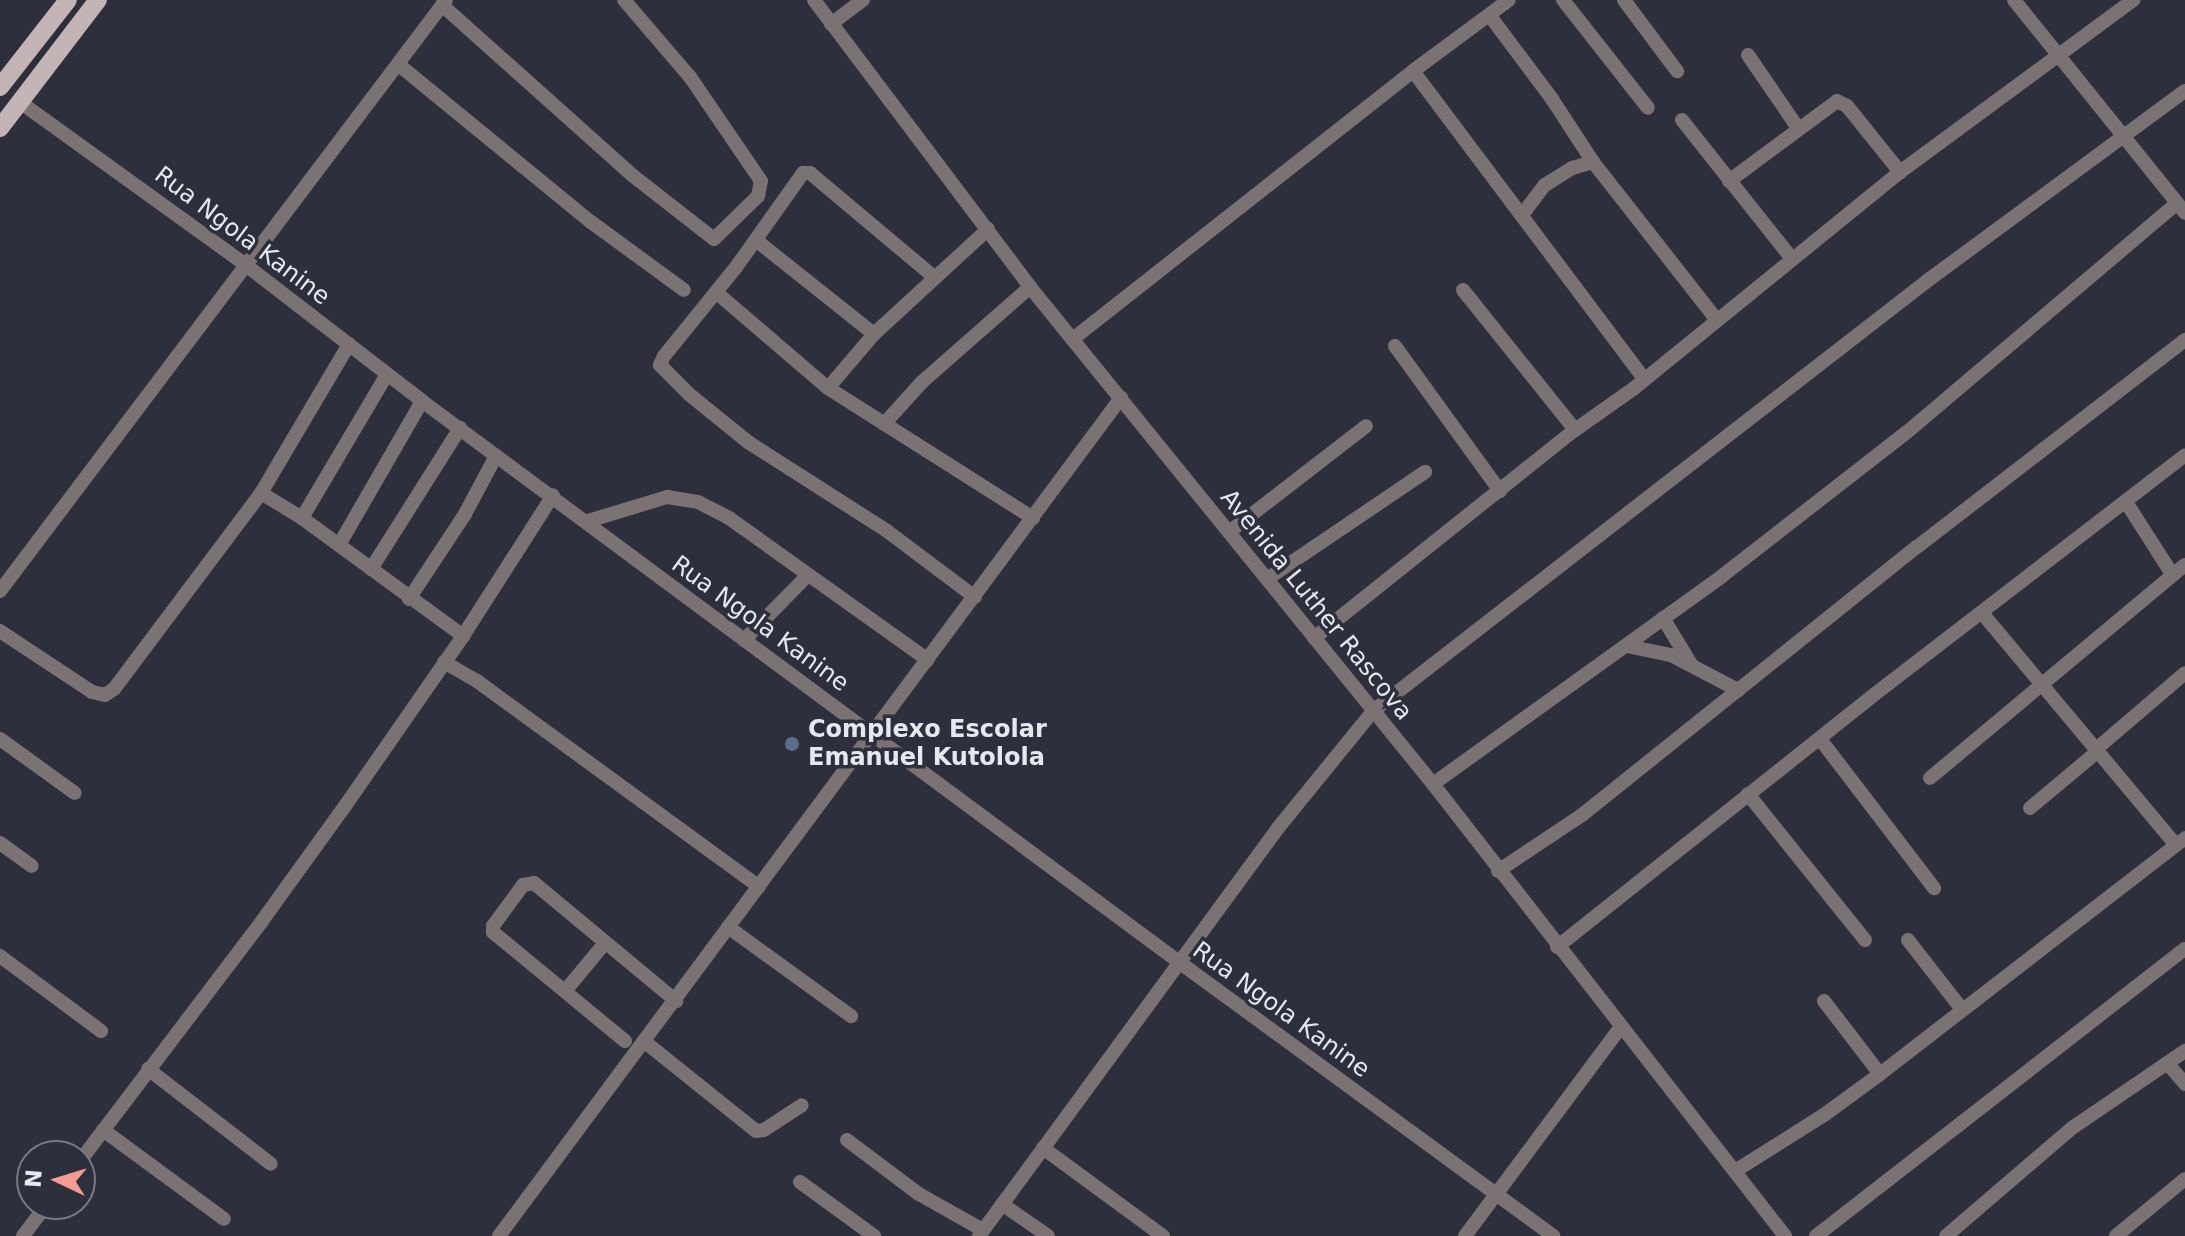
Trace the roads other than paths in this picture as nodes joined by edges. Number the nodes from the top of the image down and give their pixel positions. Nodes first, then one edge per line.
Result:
1 (68, 0) edge
2 (98, 0) edge
3 (624, 0) edge
4 (814, 0) edge
5 (863, 0) edge
6 (1509, 0) edge
7 (1563, 0) edge
8 (1624, 0) edge
9 (2014, 0) edge
10 (2133, 0) edge
11 (444, 2) edge
12 (1490, 16) junction
13 (831, 24) junction
14 (1748, 55) dead end
15 (2058, 56) junction
16 (399, 65) junction
17 (1413, 71) junction
18 (1677, 71) dead end
19 (0, 86) edge
20 (2185, 91) edge
21 (20, 102) junction
22 (1648, 108) dead end
23 (1682, 120) dead end
24 (0, 128) edge
25 (1798, 128) junction
26 (2123, 139) junction
27 (1593, 162) junction
28 (1900, 172) junction
29 (1729, 181) junction
30 (2182, 208) edge
31 (1522, 215) junction
32 (988, 229) junction
33 (757, 241) junction
34 (1792, 259) junction
35 (247, 266) junction
36 (934, 277) junction
37 (1030, 287) junction
38 (684, 290) dead end
39 (1463, 290) dead end
40 (717, 293) junction
41 (1716, 319) junction
42 (874, 334) junction
43 (1074, 338) junction
44 (2185, 340) edge
45 (349, 344) junction
46 (1395, 346) dead end
47 (387, 374) junction
48 (1644, 379) junction
49 (828, 388) junction
50 (1121, 398) junction
51 (422, 401) junction
52 (884, 424) junction
53 (1366, 426) dead end
54 (460, 428) junction
55 (1575, 430) junction
56 (2185, 455) edge
57 (496, 456) junction
58 (1425, 472) dead end
59 (1500, 491) junction
60 (261, 493) junction
61 (553, 495) junction
62 (2126, 502) junction
63 (302, 518) junction
64 (1033, 518) junction
65 (588, 521) junction
66 (1229, 532) junction
67 (339, 545) junction
68 (2185, 565) edge
69 (371, 569) junction
70 (2172, 574) junction
71 (808, 575) junction
72 (1267, 579) junction
73 (0, 591) edge
74 (975, 597) junction
75 (409, 599) junction
76 (1982, 613) junction
77 (1663, 618) junction
78 (0, 631) edge
79 (463, 636) junction
80 (1314, 638) junction
81 (744, 640) junction
82 (1627, 646) junction
83 (928, 660) junction
84 (444, 662) junction
85 (1691, 664) junction
86 (2185, 673) edge
87 (2043, 687) junction
88 (1738, 690) junction
89 (1373, 711) junction
90 (873, 734) junction
91 (0, 739) edge
92 (1820, 739) junction
93 (2096, 751) junction
94 (1930, 778) dead end
95 (1433, 784) junction
96 (75, 793) dead end
97 (1748, 794) junction
98 (2030, 808) dead end
99 (2180, 842) edge
100 (0, 843) edge
101 (32, 866) dead end
102 (1498, 871) junction
103 (759, 887) junction
104 (1934, 888) dead end
105 (728, 927) junction
106 (1865, 940) dead end
107 (1908, 940) dead end
108 (604, 944) junction
109 (1557, 947) junction
110 (2184, 950) edge
111 (0, 956) edge
112 (1179, 962) junction
113 (566, 990) junction
114 (676, 1001) junction
115 (1824, 1001) dead end
116 (1961, 1008) junction
117 (851, 1016) dead end
118 (1621, 1027) junction
119 (101, 1031) dead end
120 (625, 1041) dead end
121 (645, 1042) junction
122 (2185, 1051) edge
123 (2167, 1063) junction
124 (148, 1069) junction
125 (1880, 1074) junction
126 (2185, 1084) edge
127 (802, 1105) dead end
128 (103, 1130) junction
129 (96, 1140) edge
130 (847, 1140) dead end
131 (1043, 1148) junction
132 (271, 1164) dead end
133 (1735, 1171) junction
134 (2185, 1179) edge
135 (800, 1182) dead end
136 (1496, 1194) junction
137 (1002, 1204) junction
138 (224, 1219) dead end
139 (981, 1233) edge
140 (505, 1234) edge
141 (874, 1236) edge
142 (1048, 1236) edge
143 (1163, 1236) edge
144 (1465, 1236) edge
145 (1554, 1236) edge
146 (1785, 1236) edge
147 (1816, 1236) edge
148 (1946, 1236) edge
149 (2116, 1236) edge

1 - 19 main road
2 - 21 main road
3 - 11 street
4 - 13 street, Avenida Luther Rascova
5 - 13 street
6 - 12 street
7 - 22 street
8 - 18 street
9 - 15 street
10 - 15 street
11 - 16 street
12 - 17 street
12 - 27 street
13 - 32 street, Avenida Luther Rascova
14 - 25 street
15 - 26 street
15 - 28 street
16 - 35 street
16 - 38 street
17 - 31 street
17 - 43 street
20 - 26 street
21 - 24 main road
21 - 35 street, Rua Ngola Kanine
23 - 29 street
25 - 28 street
25 - 29 street
26 - 30 street
26 - 89 street
27 - 31 street
27 - 41 street
28 - 34 street
29 - 34 street
30 - 77 street
31 - 48 street
32 - 36 street
32 - 37 street, Avenida Luther Rascova
33 - 36 street
33 - 40 street
33 - 42 street
34 - 41 street
35 - 45 street, Rua Ngola Kanine
35 - 73 street
36 - 42 street
37 - 43 street, Avenida Luther Rascova
37 - 52 street
39 - 55 street
40 - 49 street
40 - 74 street
41 - 48 street
42 - 49 street
43 - 50 street, Avenida Luther Rascova
44 - 88 street
45 - 47 street, Rua Ngola Kanine
45 - 60 street
46 - 59 street
47 - 51 street, Rua Ngola Kanine
47 - 63 street
48 - 55 street
49 - 52 street
50 - 64 street
50 - 66 street, Avenida Luther Rascova
51 - 54 street, Rua Ngola Kanine
51 - 67 street
52 - 64 street
53 - 66 street
54 - 57 street, Rua Ngola Kanine
54 - 69 street
55 - 59 street
56 - 62 street
57 - 61 street, Rua Ngola Kanine
57 - 75 street
58 - 72 street
59 - 80 street
60 - 63 street
60 - 78 street
61 - 65 street, Rua Ngola Kanine
61 - 79 street
62 - 70 street
62 - 76 street
63 - 67 street
64 - 74 street
65 - 71 street
65 - 81 street, Rua Ngola Kanine
66 - 72 street, Avenida Luther Rascova
67 - 69 street
68 - 70 street
69 - 75 street
70 - 87 street
71 - 81 street
71 - 83 street
72 - 80 street, Avenida Luther Rascova
74 - 83 street
75 - 79 street
76 - 87 street
76 - 92 street
77 - 82 street
77 - 85 street
79 - 84 street
80 - 89 street, Avenida Luther Rascova
81 - 90 street, Rua Ngola Kanine
82 - 85 street
82 - 95 street
83 - 90 street
84 - 103 street
84 - 124 street
85 - 88 street
86 - 93 street
87 - 93 street
87 - 94 street
88 - 102 street
89 - 95 street, Avenida Luther Rascova
89 - 112 street
90 - 103 street
90 - 112 street, Rua Ngola Kanine
91 - 96 street
92 - 97 street
92 - 104 street
93 - 98 street
93 - 99 street
95 - 102 street, Avenida Luther Rascova
97 - 106 street
97 - 109 street
99 - 116 street
100 - 101 street
102 - 109 street, Avenida Luther Rascova
103 - 105 street
105 - 114 street
105 - 117 street
107 - 116 street
108 - 113 street
108 - 113 street
108 - 114 street
109 - 118 street, Avenida Luther Rascova
110 - 147 street
111 - 119 street
112 - 131 street
112 - 136 street, Rua Ngola Kanine
113 - 120 street
114 - 121 street
115 - 125 street
116 - 125 street
118 - 133 street, Avenida Luther Rascova
118 - 136 street
121 - 127 street
121 - 140 street
122 - 123 street
123 - 126 street
123 - 148 street
124 - 128 street
124 - 132 street
125 - 133 street
128 - 129 street
128 - 138 street
130 - 139 street
131 - 137 street
131 - 143 street
133 - 146 street, Avenida Luther Rascova
134 - 149 street
135 - 141 street
136 - 144 street
136 - 145 street, Rua Ngola Kanine
137 - 139 street
137 - 142 street

